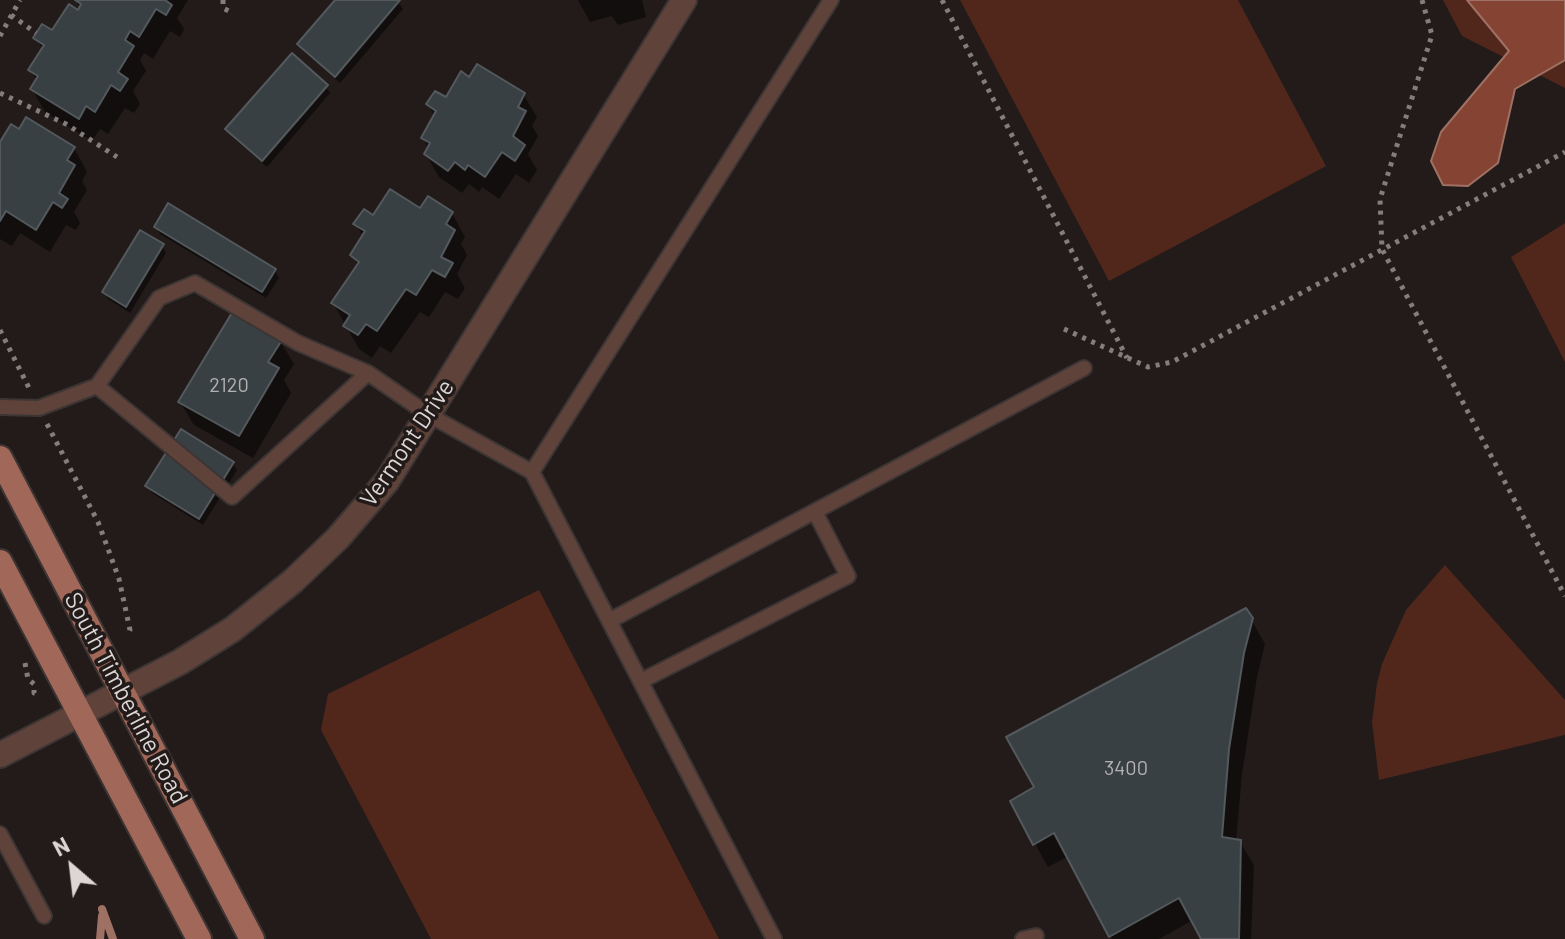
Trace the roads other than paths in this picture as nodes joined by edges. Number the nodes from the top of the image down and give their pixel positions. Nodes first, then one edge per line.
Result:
1 (684, 0) edge
2 (831, 0) edge
3 (1084, 368) dead end
4 (368, 373) junction
5 (97, 386) junction
6 (0, 407) edge
7 (429, 415) junction
8 (0, 458) edge
9 (532, 472) junction
10 (815, 512) junction
11 (0, 562) edge
12 (609, 621) junction
13 (641, 681) junction
14 (123, 692) junction
15 (79, 714) junction
16 (0, 755) edge
17 (0, 834) edge
18 (44, 916) dead end
19 (199, 939) edge
20 (252, 939) edge
21 (774, 939) edge

1 - 7 street, Vermont Drive
2 - 9 lane
3 - 10 lane
4 - 5 lane
4 - 5 lane
4 - 7 lane
5 - 6 lane
7 - 9 lane
7 - 14 street, Vermont Drive
8 - 14 main road, South Timberline Road
9 - 12 lane
10 - 12 lane
10 - 13 lane
11 - 15 main road, South Timberline Road
12 - 13 lane
13 - 21 lane
14 - 15 street, Vermont Drive
14 - 20 main road, South Timberline Road
15 - 16 street, Vermont Drive
15 - 19 main road, South Timberline Road
17 - 18 lane

